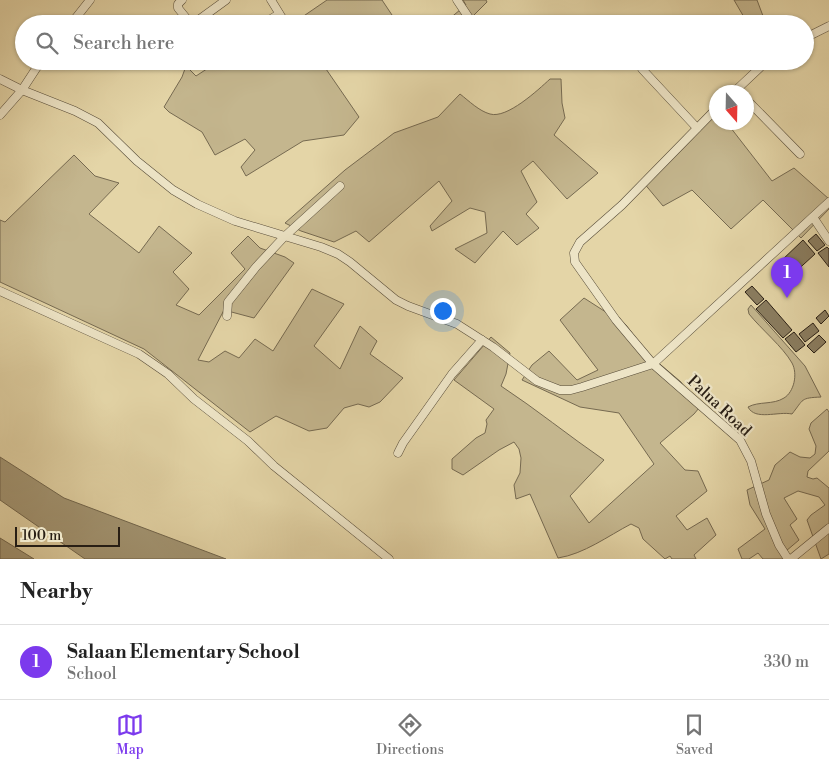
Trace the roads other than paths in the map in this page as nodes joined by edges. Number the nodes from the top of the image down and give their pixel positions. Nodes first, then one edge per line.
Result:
1 (90, 0) edge
2 (181, 0) edge
3 (226, 0) edge
4 (272, 0) edge
5 (457, 0) edge
6 (279, 14) edge
7 (79, 15) edge
8 (184, 15) edge
9 (205, 15) edge
10 (467, 15) edge
11 (829, 26) edge
12 (814, 34) edge
13 (35, 70) edge
14 (643, 70) edge
15 (758, 70) edge
16 (0, 79) edge
17 (744, 85) edge
18 (22, 90) junction
19 (754, 107) edge
20 (0, 115) edge
21 (709, 116) edge
22 (697, 128) junction
23 (800, 154) dead end
24 (340, 186) dead end
25 (829, 202) edge
26 (813, 217) junction
27 (284, 237) junction
28 (829, 241) edge
29 (0, 291) edge
30 (227, 316) dead end
31 (482, 340) junction
32 (653, 364) junction
33 (398, 453) dead end
34 (829, 528) edge
35 (389, 559) edge
36 (789, 559) edge

1 - 7 street
2 - 8 street
3 - 9 street
4 - 6 street
5 - 10 street
11 - 12 street
13 - 18 street
14 - 22 street
15 - 17 street
16 - 18 street
18 - 20 street
18 - 27 street
19 - 23 street
21 - 22 street
22 - 32 street, Palua Road
24 - 27 street
25 - 26 street
26 - 28 street
26 - 32 street
27 - 30 street
27 - 31 street
29 - 35 street
31 - 32 street
31 - 33 street
32 - 36 street, Palua Road
34 - 36 street

